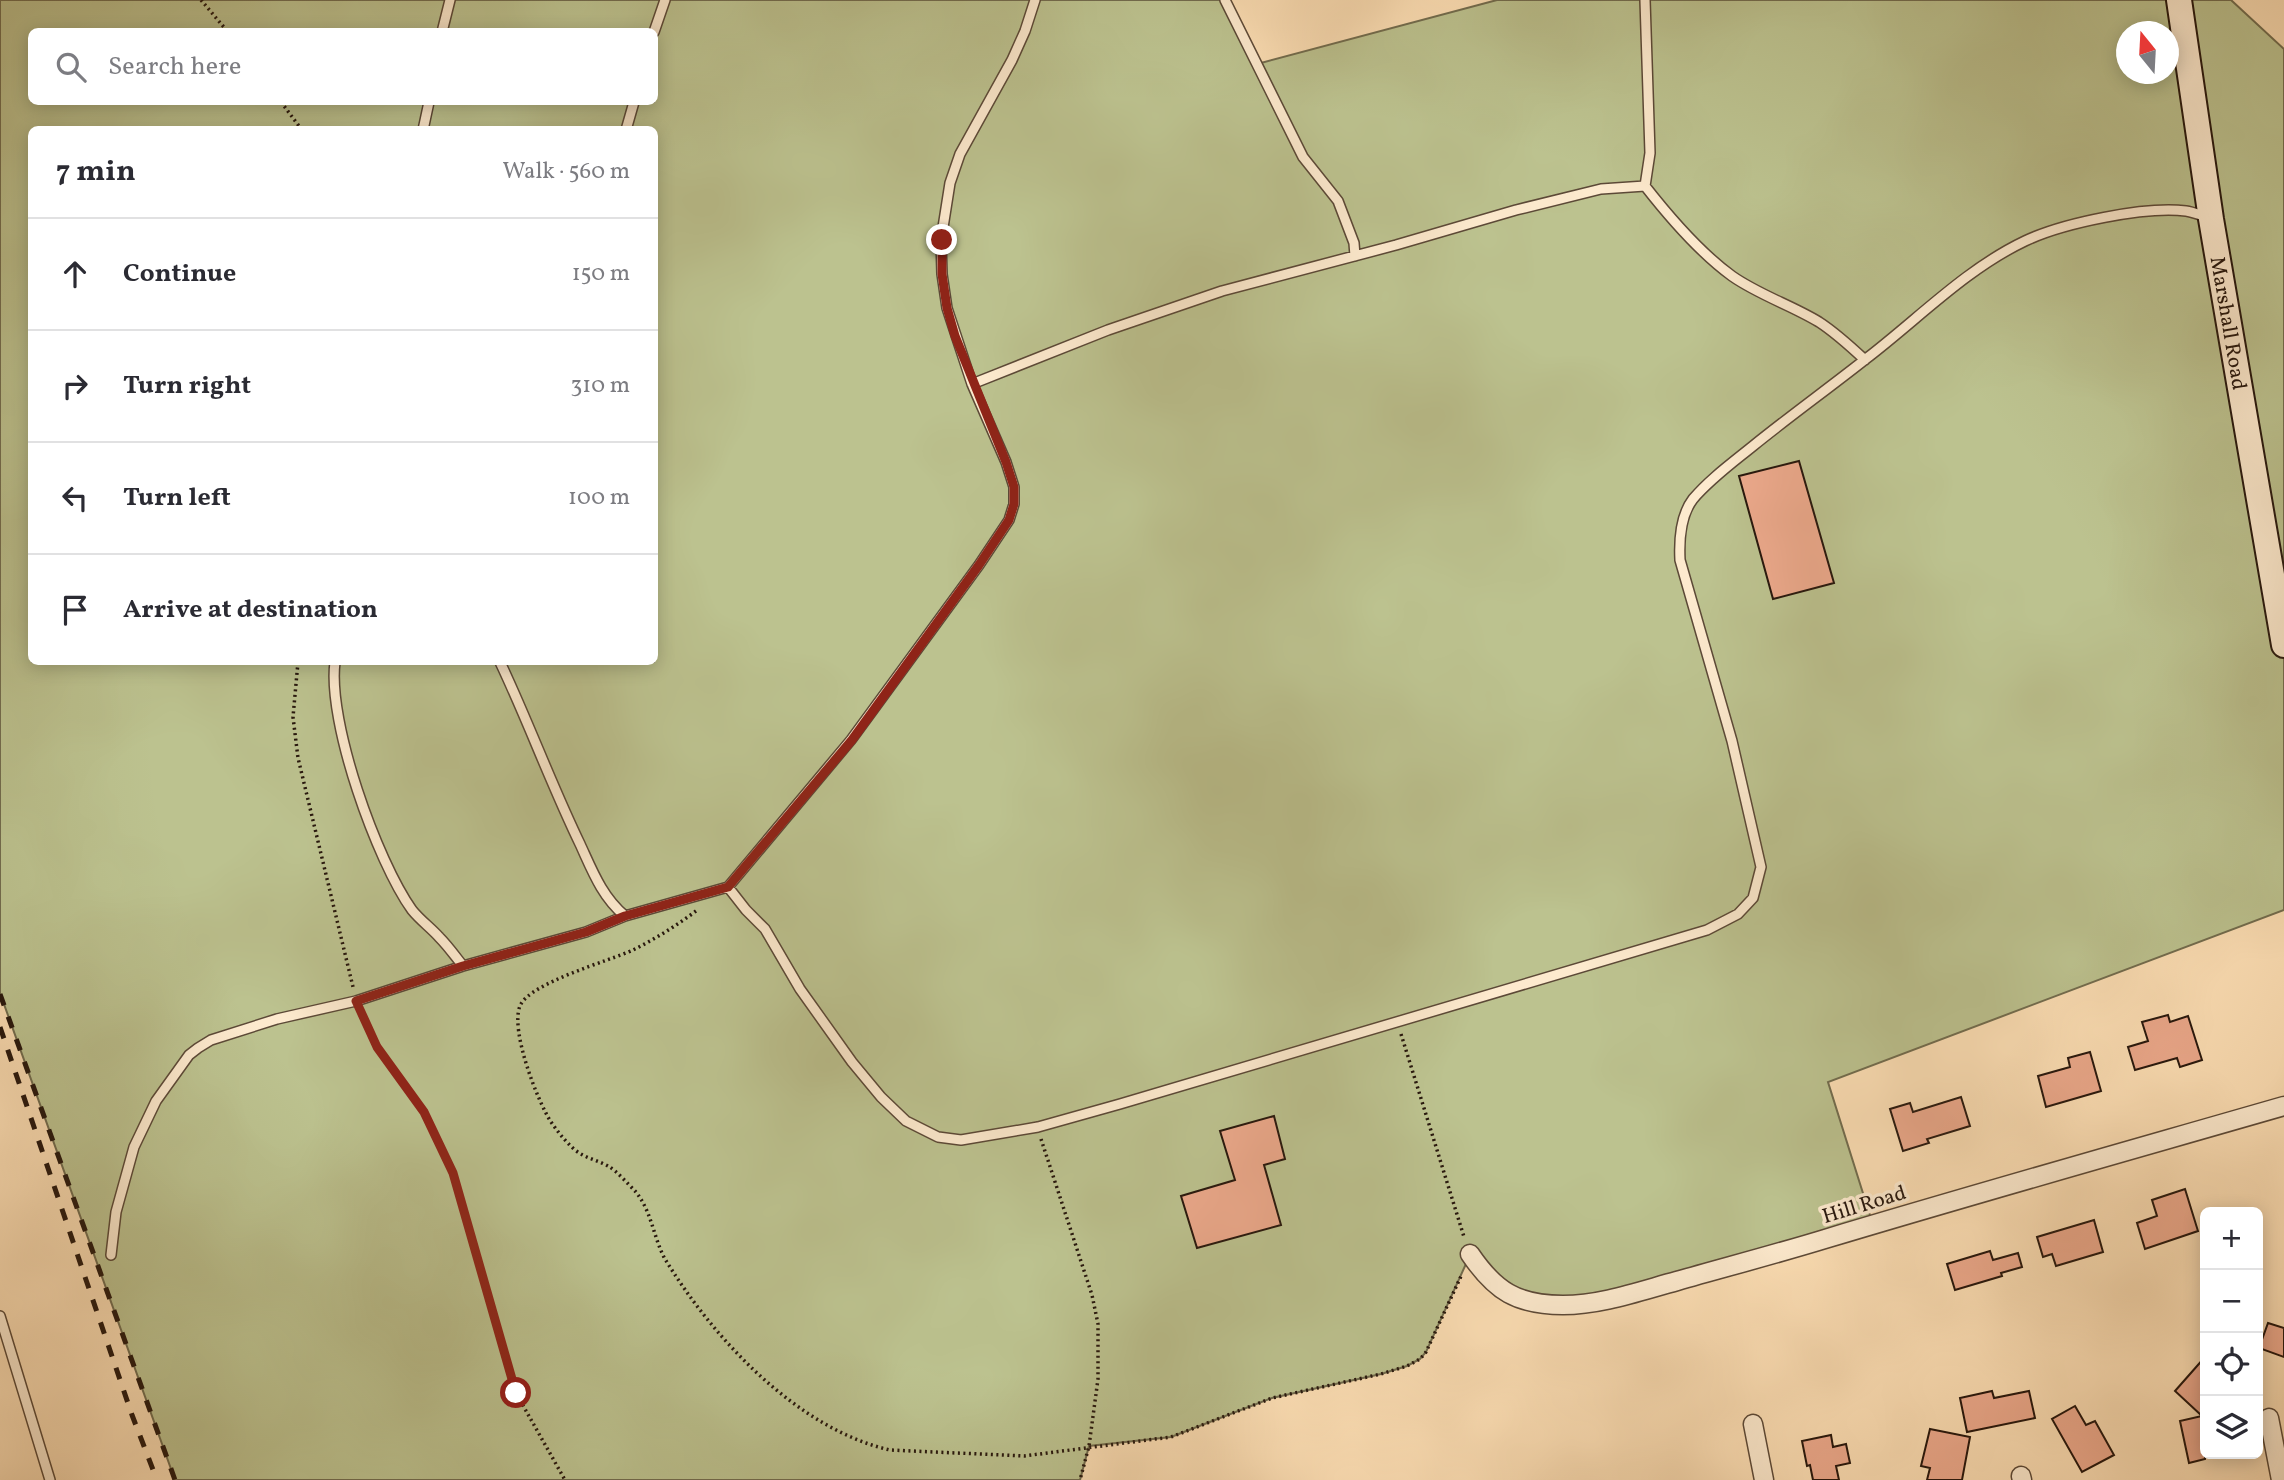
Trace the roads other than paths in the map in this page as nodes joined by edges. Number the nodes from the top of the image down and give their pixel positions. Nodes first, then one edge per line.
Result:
1 (450, 0) edge
2 (665, 0) edge
3 (1035, 0) edge
4 (1225, 0) edge
5 (1645, 0) edge
6 (2179, 0) edge
7 (443, 28) edge
8 (655, 28) edge
9 (428, 105) edge
10 (633, 105) edge
11 (424, 126) edge
12 (627, 126) edge
13 (1645, 186) junction
14 (2211, 219) junction
15 (1355, 256) junction
16 (1865, 360) junction
17 (972, 384) junction
18 (2284, 645) edge
19 (335, 665) edge
20 (501, 665) edge
21 (728, 887) junction
22 (625, 916) junction
23 (463, 966) junction
24 (2284, 1105) edge
25 (1470, 1254) road end
26 (111, 1255) dead end
27 (0, 1315) edge
28 (2269, 1418) dead end
29 (1753, 1424) dead end
30 (50, 1480) edge
31 (1764, 1480) edge
32 (2281, 1480) edge

1 - 7 lane
2 - 8 lane
3 - 17 lane
4 - 15 lane
5 - 13 lane
6 - 14 main road, Marshall Road
9 - 11 lane
10 - 12 lane
13 - 15 lane
13 - 16 lane
14 - 16 lane
14 - 18 main road, Marshall Road
15 - 17 lane
16 - 21 lane
17 - 21 lane
19 - 23 lane
20 - 22 lane
21 - 22 lane
22 - 23 lane
23 - 26 lane
24 - 25 street, Hill Road
27 - 30 lane
28 - 32 street
29 - 31 street

